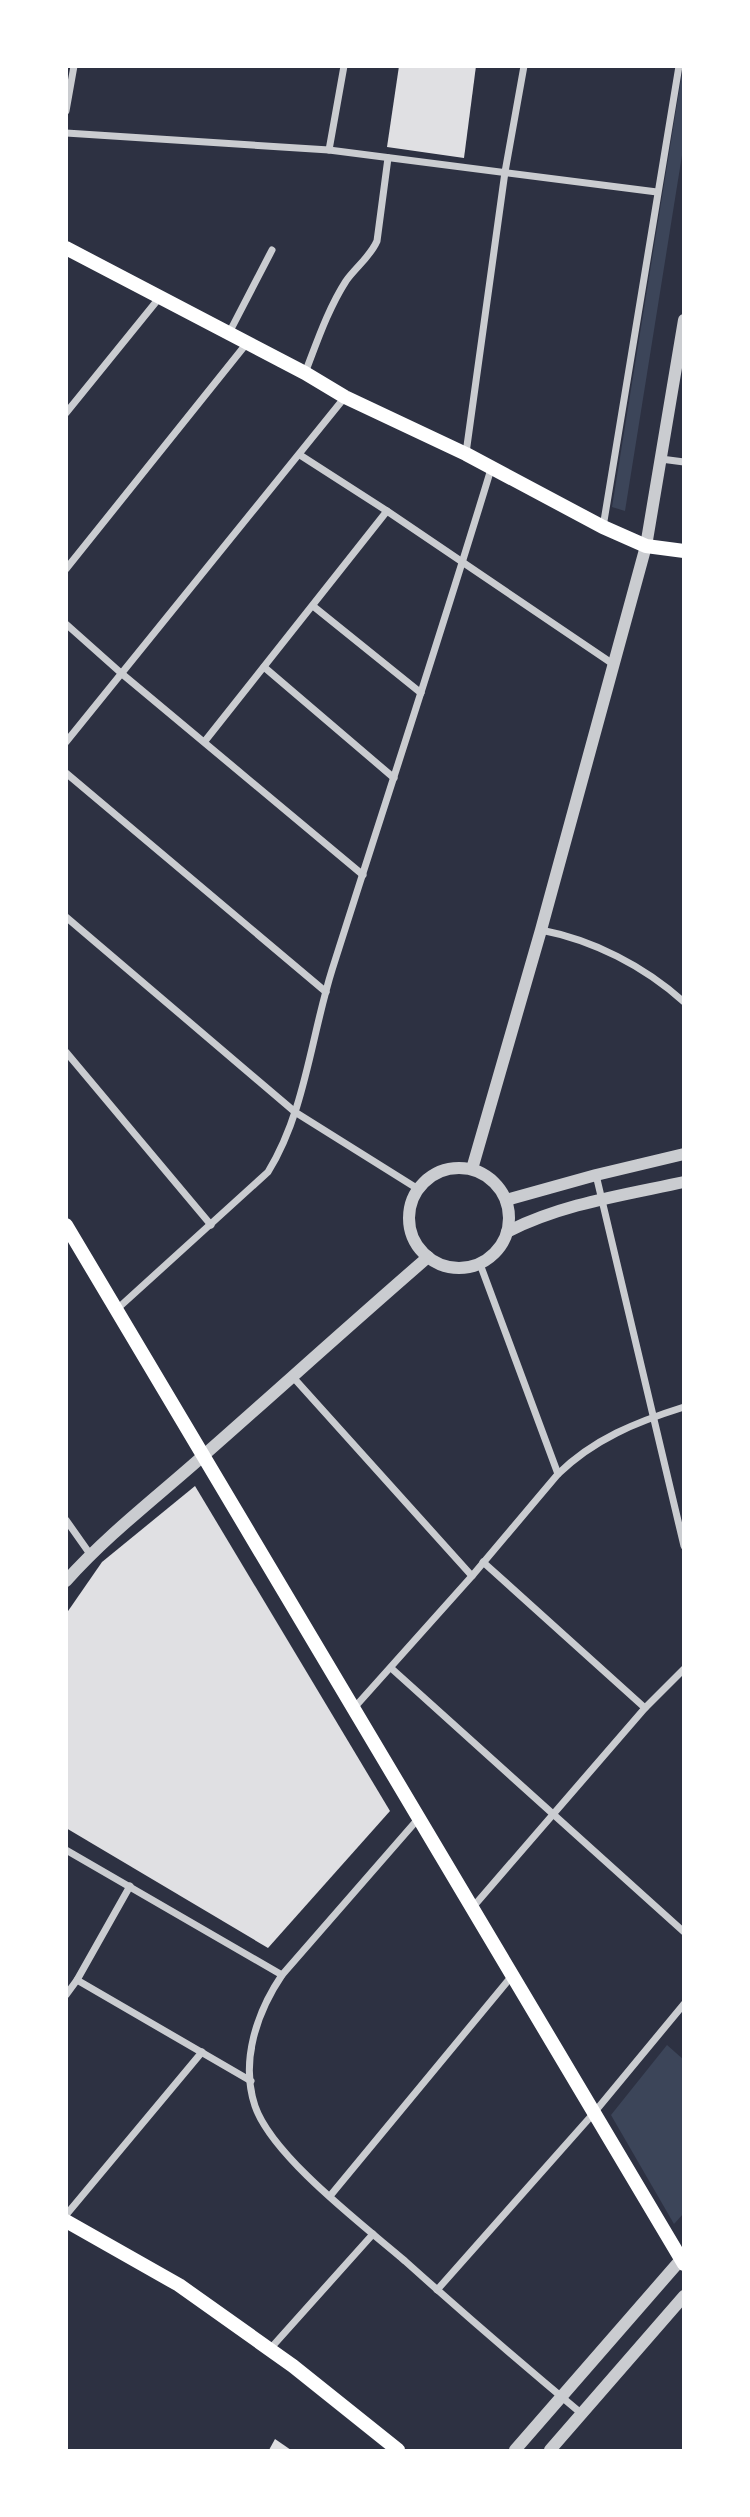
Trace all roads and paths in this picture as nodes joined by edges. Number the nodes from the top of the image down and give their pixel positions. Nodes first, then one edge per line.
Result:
1 (74, 66) edge
2 (344, 66) edge
3 (524, 66) edge
4 (679, 66) edge
5 (66, 111) edge
6 (66, 133) edge
7 (329, 150) junction
8 (388, 158) junction
9 (505, 172) junction
10 (657, 192) junction
11 (66, 248) edge
12 (272, 250) dead end
13 (160, 298) junction
14 (684, 320) edge
15 (229, 333) junction
16 (247, 344) junction
17 (305, 373) junction
18 (679, 381) edge
19 (345, 397) junction
20 (66, 412) edge
21 (466, 454) junction
22 (300, 455) junction
23 (661, 459) junction
24 (684, 462) edge
25 (491, 469) junction
26 (387, 511) junction
27 (603, 527) junction
28 (646, 546) junction
29 (684, 551) edge
30 (463, 562) junction
31 (66, 569) edge
32 (313, 606) junction
33 (66, 624) edge
34 (613, 664) junction
35 (264, 667) junction
36 (121, 673) junction
37 (421, 693) junction
38 (66, 741) edge
39 (205, 741) junction
40 (66, 772) edge
41 (394, 778) junction
42 (363, 875) junction
43 (66, 917) edge
44 (541, 930) junction
45 (326, 992) junction
46 (684, 1002) edge
47 (66, 1052) edge
48 (295, 1112) junction
49 (684, 1154) edge
50 (472, 1169) junction
51 (596, 1175) junction
52 (684, 1182) edge
53 (418, 1189) junction
54 (506, 1200) junction
55 (601, 1200) junction
56 (66, 1225) edge
57 (211, 1225) junction
58 (507, 1233) junction
59 (428, 1257) junction
60 (480, 1264) junction
61 (116, 1310) junction
62 (291, 1376) junction
63 (684, 1408) edge
64 (654, 1417) junction
65 (202, 1457) junction
66 (558, 1474) junction
67 (66, 1520) edge
68 (684, 1546) edge
69 (90, 1554) junction
70 (483, 1562) junction
71 (472, 1576) junction
72 (66, 1581) edge
73 (391, 1668) junction
74 (684, 1670) edge
75 (646, 1708) junction
76 (353, 1709) junction
77 (555, 1815) junction
78 (418, 1819) junction
79 (66, 1850) edge
80 (130, 1886) junction
81 (472, 1908) junction
82 (684, 1932) edge
83 (282, 1975) junction
84 (511, 1977) junction
85 (77, 1980) junction
86 (66, 1995) edge
87 (684, 2004) edge
88 (202, 2052) junction
89 (251, 2081) junction
90 (593, 2114) junction
91 (330, 2196) junction
92 (66, 2215) edge
93 (66, 2221) edge
94 (373, 2234) junction
95 (682, 2260) edge
96 (437, 2290) junction
97 (684, 2296) edge
98 (269, 2349) junction
99 (560, 2396) junction
100 (582, 2415) junction
101 (398, 2451) edge
102 (515, 2451) edge
103 (550, 2451) edge

1 - 5 street
2 - 7 street
3 - 9 street
4 - 10 street
6 - 7 street
7 - 8 street
8 - 9 street
8 - 17 street
9 - 10 street
9 - 21 street
10 - 27 street
11 - 13 main road
12 - 15 street
13 - 15 main road
13 - 20 street
14 - 18 street
15 - 16 main road
16 - 17 main road
16 - 31 street
17 - 19 main road
18 - 23 street
19 - 21 main road
19 - 22 street
21 - 25 main road
22 - 26 street
22 - 36 street
23 - 24 street
23 - 28 street
25 - 27 main road
25 - 30 street
26 - 30 street
26 - 32 street
27 - 28 main road
28 - 29 main road
28 - 34 street
30 - 34 street
30 - 37 street
32 - 35 street
32 - 37 street
33 - 36 street
34 - 44 street
35 - 39 street
35 - 41 street
36 - 38 street
36 - 39 street
37 - 41 street
39 - 42 street
40 - 45 street
41 - 42 street
42 - 45 street
43 - 48 street
44 - 46 street
44 - 50 street
45 - 48 street
47 - 57 street
48 - 53 street
48 - 57 street
49 - 51 street
50 - 53 street
50 - 54 street
51 - 54 street
51 - 55 street
52 - 55 street
53 - 59 street
54 - 58 street
55 - 58 street
55 - 64 street
56 - 61 main road
57 - 61 street
58 - 60 street
59 - 60 street
59 - 62 street
60 - 66 street
61 - 65 main road
62 - 65 street
62 - 71 street
63 - 64 street
64 - 66 street
64 - 68 street
65 - 69 street
65 - 76 main road
66 - 70 street
67 - 69 street
69 - 72 street
70 - 71 street
70 - 75 street
71 - 73 street
73 - 76 street
73 - 77 street
74 - 75 street
75 - 77 street
76 - 78 main road
77 - 81 street
77 - 82 street
78 - 81 main road
78 - 83 street
79 - 80 street
80 - 83 street
80 - 85 street
81 - 84 main road
83 - 89 street
84 - 90 main road
84 - 91 street
85 - 86 street
85 - 88 street
87 - 90 street
88 - 89 street
88 - 92 street
89 - 91 street
90 - 95 main road
90 - 96 street
91 - 94 street
93 - 98 main road
94 - 96 street
94 - 98 street
95 - 99 street
96 - 99 street
97 - 100 street
98 - 101 main road
99 - 100 street
99 - 102 street
100 - 103 street

